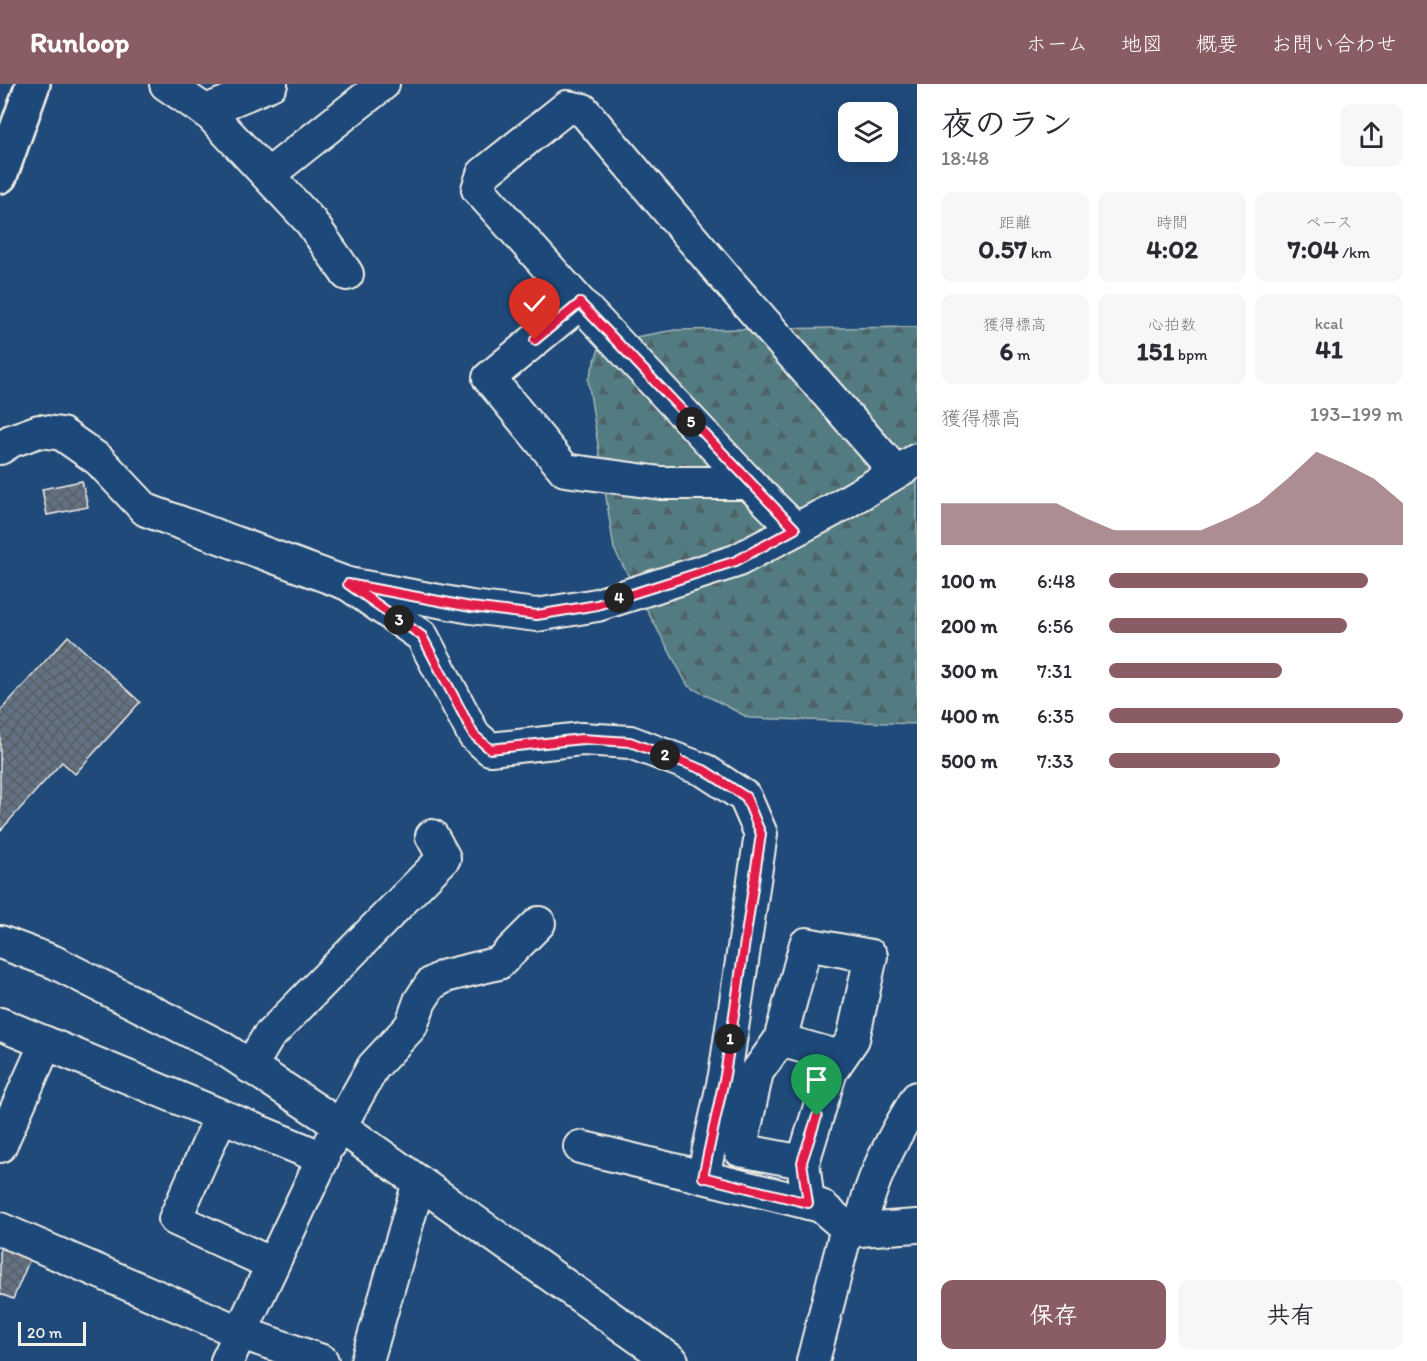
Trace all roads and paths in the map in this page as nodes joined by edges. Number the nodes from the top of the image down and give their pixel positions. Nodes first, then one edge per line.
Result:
1 (33, 84) edge
2 (166, 84) edge
3 (272, 84) edge
4 (383, 84) edge
5 (206, 111) junction
6 (0, 176) edge
7 (268, 176) junction
8 (347, 274) dead end
9 (580, 303) junction
10 (0, 448) edge
11 (906, 465) edge
12 (749, 483) junction
13 (795, 529) junction
14 (348, 584) junction
15 (432, 836) dead end
16 (539, 923) dead end
17 (0, 942) edge
18 (0, 1024) edge
19 (780, 1040) junction
20 (46, 1043) junction
21 (840, 1057) junction
22 (250, 1066) junction
23 (917, 1098) edge
24 (221, 1116) junction
25 (340, 1127) junction
26 (0, 1146) edge
27 (580, 1147) dead end
28 (322, 1158) junction
29 (802, 1162) junction
30 (703, 1177) junction
31 (419, 1182) junction
32 (808, 1203) junction
33 (917, 1226) edge
34 (0, 1229) edge
35 (854, 1229) junction
36 (272, 1264) junction
37 (239, 1332) junction
38 (227, 1361) edge
39 (322, 1361) edge
40 (367, 1361) edge
41 (672, 1361) edge
42 (813, 1361) edge

1 - 6 highway
2 - 5 street
3 - 5 street
4 - 7 street
5 - 7 street
7 - 8 street
9 - 11 street
9 - 12 street
9 - 12 street
10 - 14 street
11 - 13 street
12 - 13 street
13 - 14 street
14 - 30 street
15 - 22 street
16 - 25 street
17 - 22 street
18 - 20 street
19 - 21 street
19 - 21 street
19 - 29 street
20 - 24 street
20 - 26 street
21 - 29 street
22 - 25 street
23 - 35 street
24 - 28 street
24 - 36 street
25 - 28 street
25 - 31 street
27 - 30 street
28 - 36 street
29 - 32 street
30 - 32 street
31 - 40 street
31 - 41 street
32 - 35 street
33 - 35 street
34 - 37 street
35 - 42 street
36 - 37 street
37 - 38 street
37 - 39 street

